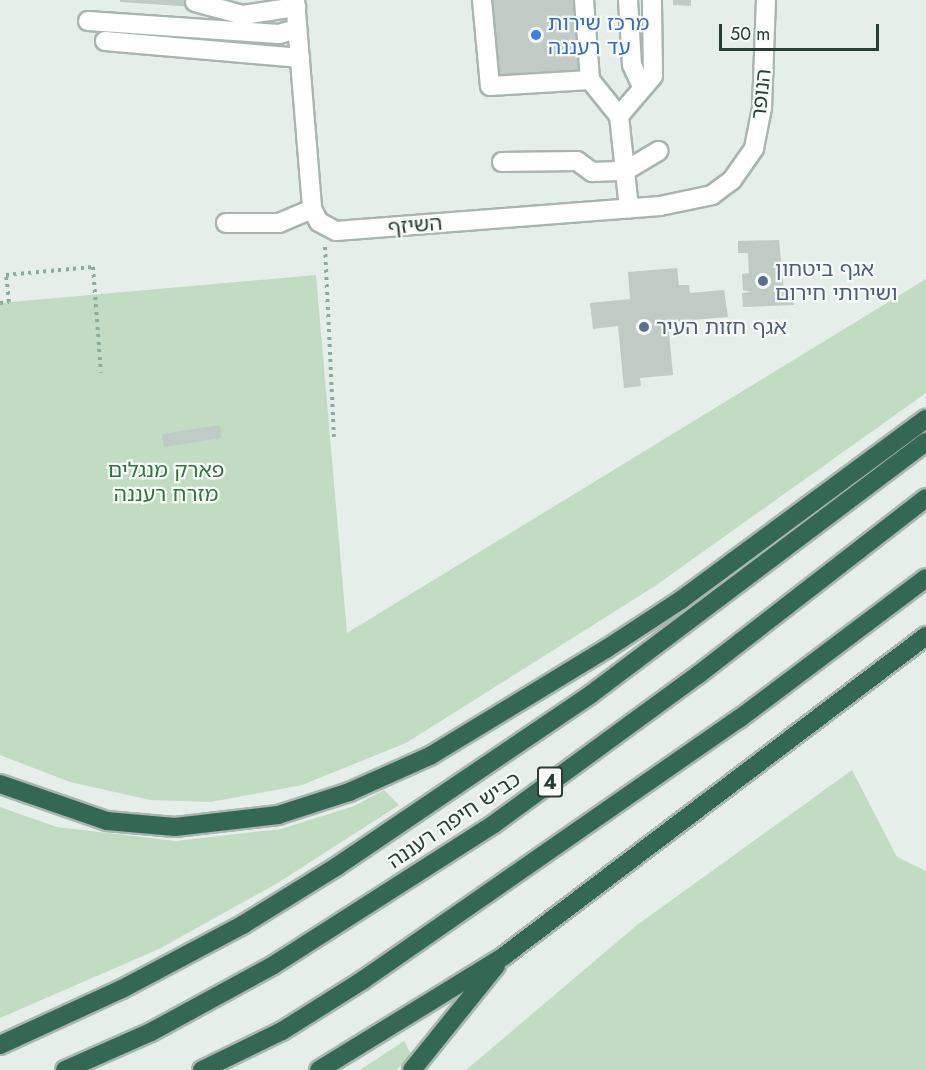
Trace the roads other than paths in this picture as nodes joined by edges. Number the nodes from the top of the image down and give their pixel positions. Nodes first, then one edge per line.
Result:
1 (482, 0) edge
2 (584, 0) edge
3 (628, 0) edge
4 (652, 0) edge
5 (766, 0) edge
6 (195, 2) dead end
7 (295, 3) edge
8 (88, 21) dead end
9 (297, 29) junction
10 (105, 41) dead end
11 (300, 58) junction
12 (590, 81) junction
13 (642, 84) junction
14 (619, 116) junction
15 (658, 151) dead end
16 (502, 162) dead end
17 (625, 171) junction
18 (732, 180) joint
19 (629, 208) junction
20 (312, 209) junction
21 (226, 223) dead end
22 (926, 419) edge
23 (926, 442) edge
24 (926, 498) edge
25 (926, 578) edge
26 (926, 636) edge
27 (0, 784) edge
28 (504, 956) junction
29 (0, 1045) edge
30 (65, 1070) edge
31 (202, 1070) edge
32 (319, 1070) edge
33 (412, 1070) edge

1 - 12 street
2 - 12 street
3 - 13 street
4 - 13 street
5 - 18 street, הנופר
6 - 7 street
7 - 9 street
8 - 9 street
9 - 11 street
10 - 11 street
11 - 20 street
12 - 14 street
13 - 14 street
14 - 17 street
15 - 17 street
16 - 17 street
17 - 19 street
18 - 19 street, השיזף
19 - 20 street, השיזף
20 - 21 street
22 - 27 highway
23 - 29 highway
24 - 30 highway, כביש חיפה רעננה / 4
25 - 31 highway
26 - 28 highway
28 - 32 highway
28 - 33 highway

